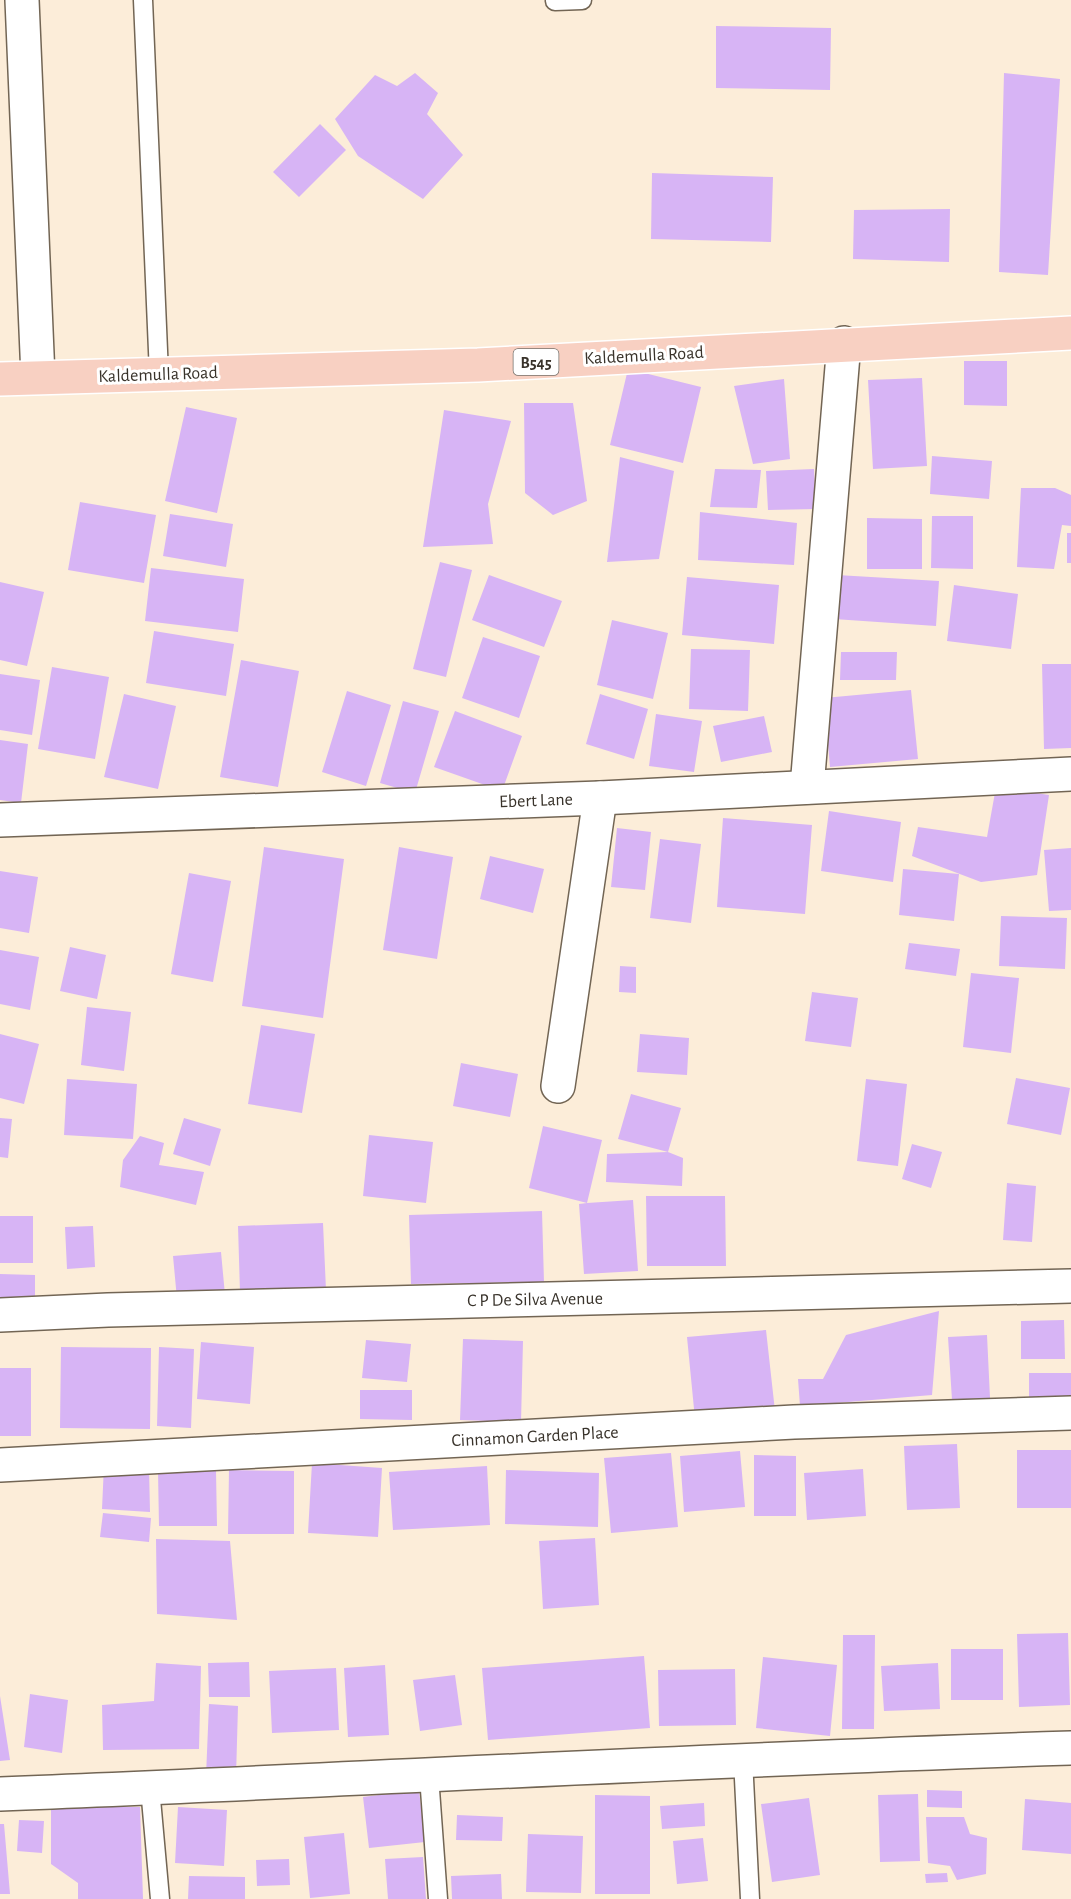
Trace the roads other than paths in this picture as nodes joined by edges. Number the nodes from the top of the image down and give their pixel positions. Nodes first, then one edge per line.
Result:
1 (22, 0) edge
2 (143, 0) edge
3 (582, 0) edge
4 (555, 1) edge
5 (1071, 333) edge
6 (844, 344) junction
7 (159, 374) junction
8 (39, 377) junction
9 (0, 379) edge
10 (1071, 774) edge
11 (807, 787) junction
12 (600, 798) junction
13 (0, 820) edge
14 (558, 1086) dead end
15 (1071, 1286) edge
16 (0, 1315) edge
17 (1071, 1413) edge
18 (0, 1465) edge
19 (1071, 1748) edge
20 (743, 1758) junction
21 (429, 1776) junction
22 (150, 1788) junction
23 (0, 1794) edge
24 (160, 1899) edge
25 (438, 1899) edge
26 (750, 1899) edge

1 - 8 street
2 - 7 lane
3 - 4 lane
5 - 6 main road, Kaldemulla Road / B545
6 - 7 main road, Kaldemulla Road / B545
6 - 11 street
7 - 8 main road, Kaldemulla Road / B545
8 - 9 main road, Kaldemulla Road / B545
10 - 11 street, Ebert Lane
11 - 12 street, Ebert Lane
12 - 13 street, Ebert Lane
12 - 14 street
15 - 16 street, C P De Silva Avenue
17 - 18 street, Cinnamon Garden Place
19 - 20 street
20 - 21 street
20 - 26 lane
21 - 22 street
21 - 25 lane
22 - 23 street
22 - 24 lane

